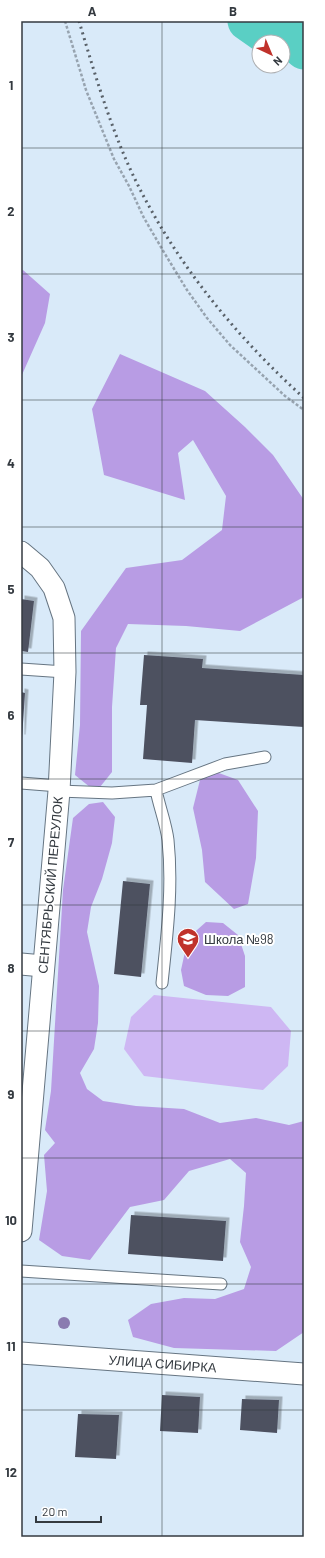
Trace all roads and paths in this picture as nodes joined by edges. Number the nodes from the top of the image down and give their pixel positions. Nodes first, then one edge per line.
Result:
1 (65, 21) edge
2 (304, 410) edge
3 (21, 552) edge
4 (21, 669) edge
5 (65, 672) junction
6 (265, 757) dead end
7 (21, 783) edge
8 (59, 788) junction
9 (156, 790) junction
10 (21, 964) edge
11 (43, 966) junction
12 (162, 983) dead end
13 (24, 1150) edge
14 (21, 1231) edge
15 (21, 1271) edge
16 (221, 1284) dead end
17 (21, 1353) edge
18 (304, 1374) edge

1 - 2 path
3 - 5 street, СЕНТЯБРЬСКИЙ ПЕРЕУЛОК
4 - 5 lane
5 - 8 street, СЕНТЯБРЬСКИЙ ПЕРЕУЛОК
6 - 9 lane
7 - 8 lane
8 - 9 lane
8 - 11 street, СЕНТЯБРЬСКИЙ ПЕРЕУЛОК
9 - 12 lane
10 - 11 street
11 - 13 street, СЕНТЯБРЬСКИЙ ПЕРЕУЛОК
13 - 14 street, СЕНТЯБРЬСКИЙ ПЕРЕУЛОК
15 - 16 lane
17 - 18 street, УЛИЦА СИБИРКА

